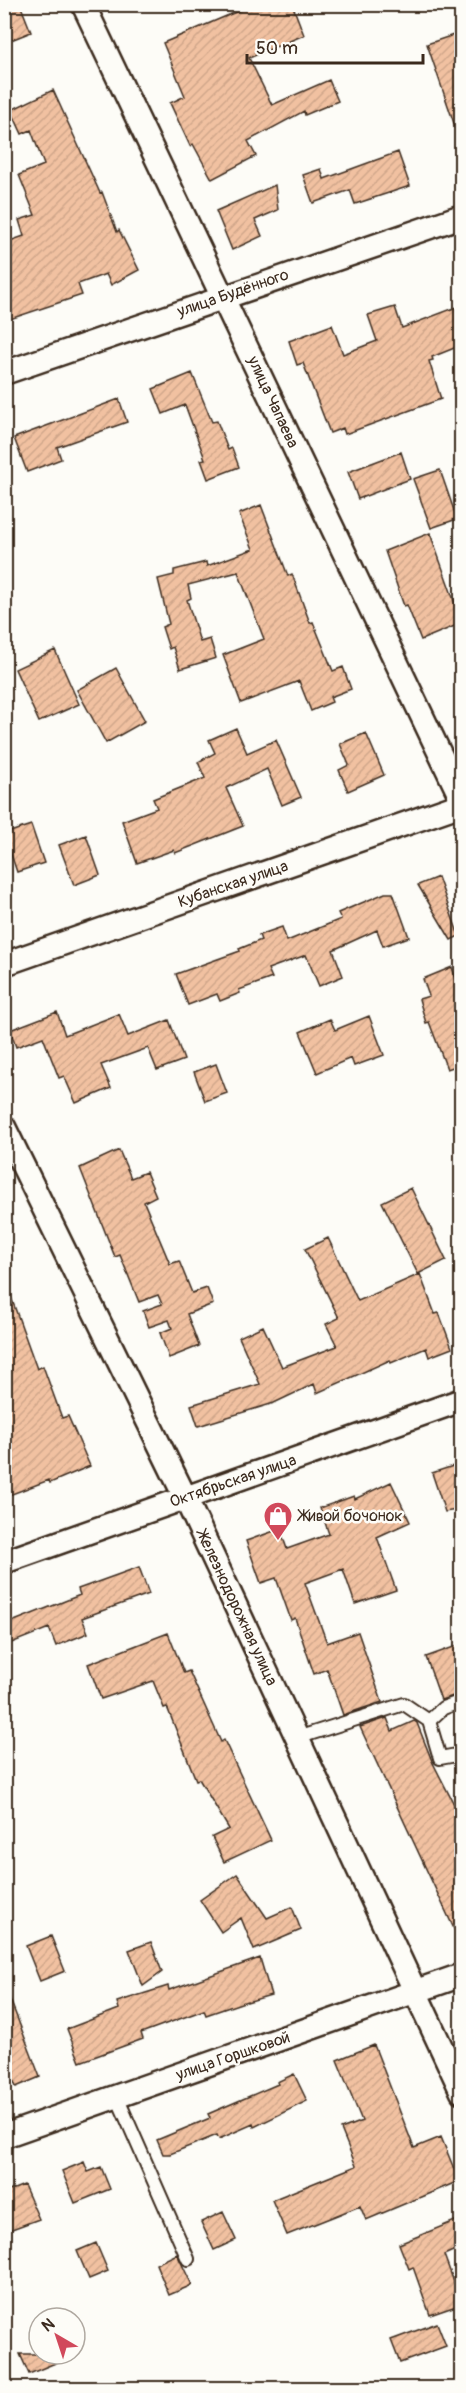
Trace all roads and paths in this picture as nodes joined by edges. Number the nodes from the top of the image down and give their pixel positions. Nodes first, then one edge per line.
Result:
1 (83, 4) edge
2 (462, 216) edge
3 (223, 296) junction
4 (4, 373) edge
5 (462, 802) edge
6 (4, 964) edge
7 (4, 1127) edge
8 (462, 1400) edge
9 (185, 1497) junction
10 (4, 1562) edge
11 (462, 1701) edge
12 (429, 1721) junction
13 (297, 1738) junction
14 (462, 1754) edge
15 (462, 1975) edge
16 (415, 1992) junction
17 (462, 2092) edge
18 (117, 2097) junction
19 (4, 2136) edge
20 (188, 2259) dead end

1 - 3 street, улица Чапаева
2 - 3 street, улица Будённого
3 - 4 street, улица Будённого
3 - 5 street, улица Чапаева
5 - 6 street, Кубанская улица
7 - 9 street, Железнодорожная улица
8 - 9 street, Октябрьская улица
9 - 10 street, Октябрьская улица
9 - 13 street, Железнодорожная улица
11 - 12 lane
12 - 13 lane
12 - 14 lane
13 - 16 street, Железнодорожная улица
15 - 16 street, улица Горшковой
16 - 17 street, Железнодорожная улица
16 - 18 street, улица Горшковой
18 - 19 street, улица Горшковой
18 - 20 lane

